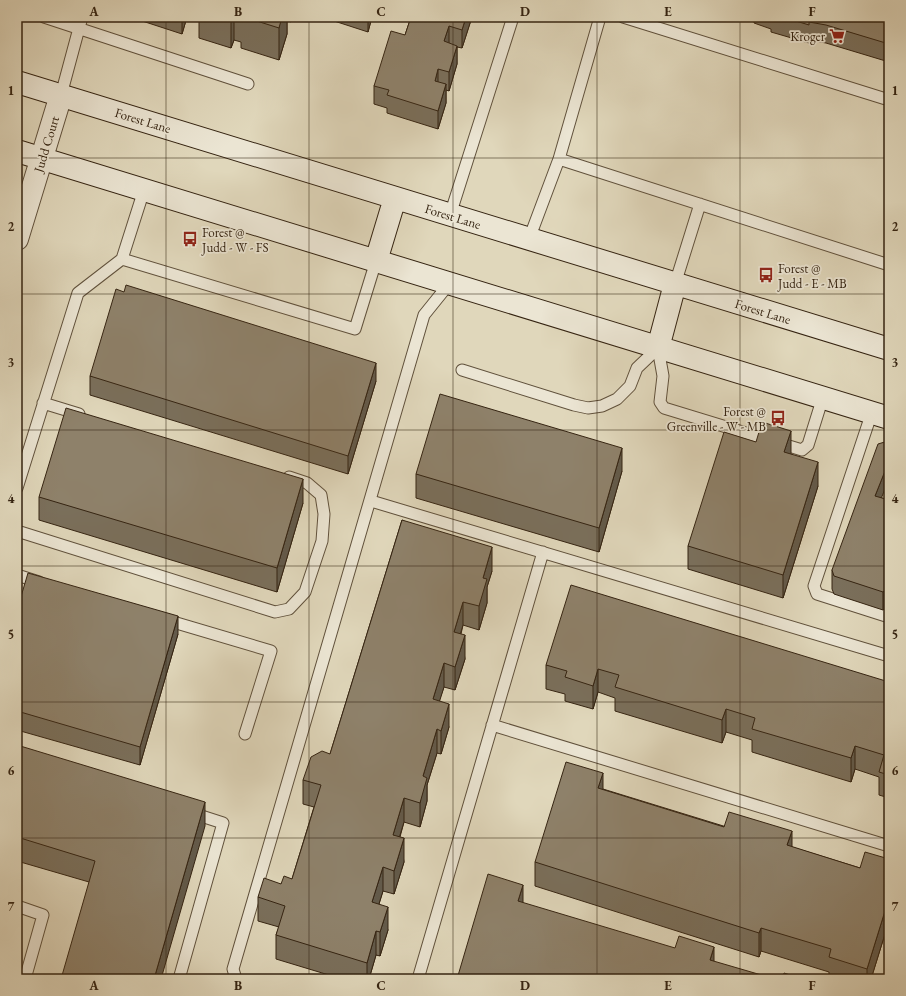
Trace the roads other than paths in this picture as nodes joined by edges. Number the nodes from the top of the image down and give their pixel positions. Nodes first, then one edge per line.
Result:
1 (44, 17) edge
2 (82, 17) edge
3 (513, 17) edge
4 (600, 17) edge
5 (623, 17) edge
6 (79, 28) junction
7 (17, 82) edge
8 (248, 84) dead end
9 (61, 95) junction
10 (889, 100) edge
11 (17, 151) edge
12 (42, 159) junction
13 (559, 159) junction
14 (144, 190) junction
15 (395, 198) junction
16 (700, 204) junction
17 (450, 215) junction
18 (17, 239) edge
19 (529, 239) junction
20 (122, 259) junction
21 (376, 261) junction
22 (889, 265) edge
23 (449, 284) junction
24 (675, 284) junction
25 (658, 348) junction
26 (889, 349) edge
27 (462, 370) dead end
28 (823, 398) junction
29 (43, 403) junction
30 (880, 415) edge
31 (89, 416) edge
32 (21, 462) edge
33 (277, 474) edge
34 (17, 488) edge
35 (371, 501) junction
36 (17, 531) edge
37 (543, 552) junction
38 (17, 575) edge
39 (47, 584) edge
40 (152, 616) edge
41 (889, 618) edge
42 (889, 656) edge
43 (492, 725) junction
44 (245, 734) dead end
45 (185, 811) edge
46 (889, 846) edge
47 (17, 906) edge
48 (25, 979) edge
49 (179, 979) edge
50 (236, 979) edge
51 (418, 979) edge

1 - 6 lane
2 - 6 lane
3 - 17 lane
4 - 13 lane
5 - 10 lane
6 - 8 lane
6 - 9 lane
7 - 9 main road, Forest Lane
9 - 12 main road, Judd Court
9 - 15 main road, Forest Lane
11 - 12 main road
12 - 14 main road
12 - 18 main road, Judd Court
13 - 16 lane
13 - 19 lane
14 - 20 lane
14 - 21 main road
15 - 17 main road, Forest Lane
15 - 21 main road
16 - 22 lane
16 - 24 lane
17 - 19 main road, Forest Lane
19 - 24 main road, Forest Lane
20 - 21 lane
20 - 29 lane
21 - 23 main road
23 - 25 main road
23 - 35 lane
24 - 25 main road
24 - 26 main road, Forest Lane
25 - 27 lane
25 - 28 main road
25 - 28 lane
28 - 30 main road
29 - 31 lane
29 - 32 lane
30 - 41 lane
32 - 34 lane
33 - 36 lane
35 - 37 lane
35 - 50 lane
37 - 42 lane
37 - 43 lane
38 - 39 lane
40 - 44 lane
43 - 46 lane
43 - 51 lane
45 - 49 lane
47 - 48 lane

